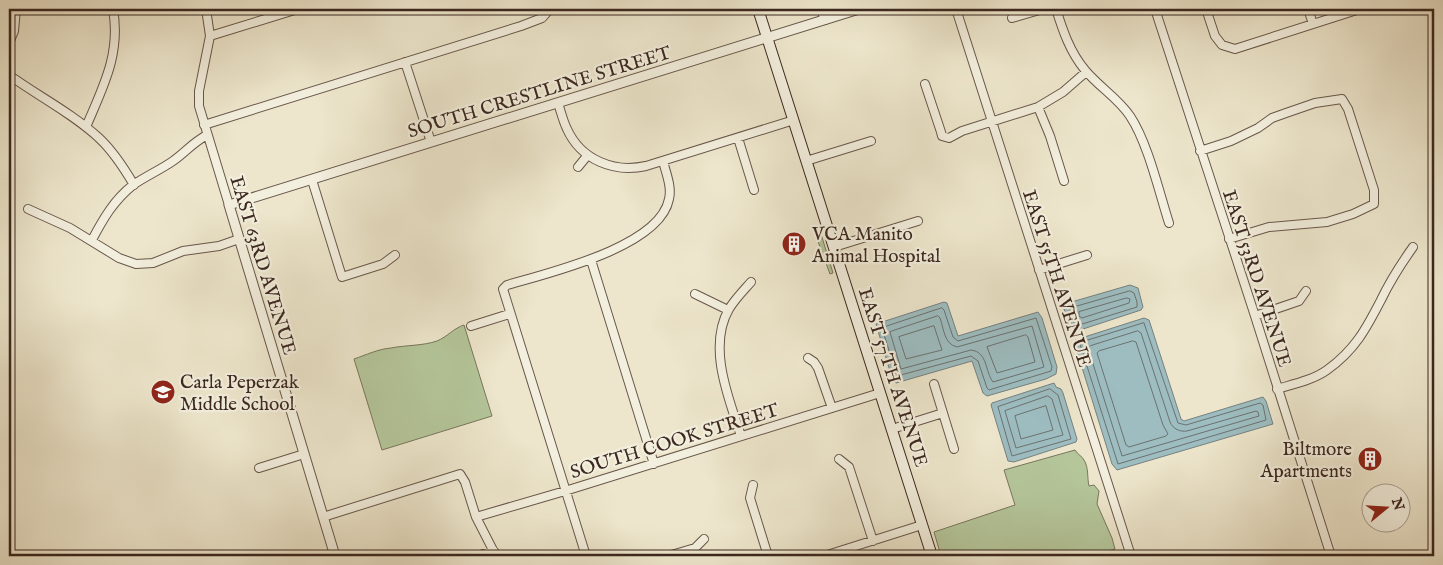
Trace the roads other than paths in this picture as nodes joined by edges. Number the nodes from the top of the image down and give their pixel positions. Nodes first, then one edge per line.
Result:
1 (16, 9) edge
2 (113, 9) edge
3 (206, 9) edge
4 (296, 9) edge
5 (550, 9) edge
6 (758, 9) edge
7 (821, 9) edge
8 (859, 9) edge
9 (956, 9) edge
10 (1042, 9) edge
11 (1056, 9) edge
12 (1155, 9) edge
13 (1206, 9) edge
14 (1308, 9) edge
15 (1360, 9) edge
16 (1012, 18) dead end
17 (825, 20) junction
18 (1313, 24) junction
19 (210, 36) junction
20 (768, 38) junction
21 (9, 43) edge
22 (405, 62) junction
23 (1086, 72) junction
24 (9, 75) edge
25 (925, 84) dead end
26 (558, 103) junction
27 (1038, 108) junction
28 (794, 120) junction
29 (992, 122) junction
30 (204, 125) junction
31 (86, 127) junction
32 (207, 135) junction
33 (738, 138) junction
34 (871, 141) dead end
35 (430, 142) junction
36 (1200, 151) junction
37 (587, 156) junction
38 (663, 161) junction
39 (806, 161) junction
40 (578, 168) dead end
41 (312, 180) junction
42 (1064, 181) dead end
43 (134, 184) junction
44 (754, 190) dead end
45 (229, 205) junction
46 (28, 209) dead end
47 (918, 221) dead end
48 (1169, 224) dead end
49 (239, 239) junction
50 (1229, 239) junction
51 (92, 240) junction
52 (834, 247) junction
53 (1413, 247) dead end
54 (1088, 255) dead end
55 (395, 256) dead end
56 (591, 260) junction
57 (1039, 270) junction
58 (751, 282) dead end
59 (1306, 291) dead end
60 (695, 294) dead end
61 (728, 310) junction
62 (510, 314) junction
63 (1255, 316) junction
64 (471, 326) dead end
65 (808, 358) dead end
66 (934, 384) dead end
67 (1277, 389) junction
68 (880, 393) junction
69 (832, 408) junction
70 (943, 413) junction
71 (892, 429) junction
72 (741, 436) junction
73 (954, 448) dead end
74 (304, 454) junction
75 (839, 459) dead end
76 (654, 464) junction
77 (259, 468) dead end
78 (753, 485) dead end
79 (565, 492) junction
80 (323, 517) junction
81 (476, 517) junction
82 (922, 525) junction
83 (704, 539) dead end
84 (872, 541) junction
85 (495, 554) edge
86 (335, 556) edge
87 (476, 556) edge
88 (586, 556) edge
89 (668, 556) edge
90 (768, 556) edge
91 (824, 556) edge
92 (932, 556) edge
93 (1131, 556) edge
94 (1331, 556) edge

1 - 21 street
2 - 31 street
3 - 19 street, EAST 63RD AVENUE
4 - 19 street
5 - 22 street
6 - 20 main road, EAST 57TH AVENUE
7 - 17 street
8 - 17 street, SOUTH CRESTLINE STREET
9 - 29 street, EAST 55TH AVENUE
10 - 16 street
11 - 23 street
12 - 36 street, EAST 53RD AVENUE
13 - 18 street
14 - 18 street
15 - 18 street
17 - 20 street, SOUTH CRESTLINE STREET
19 - 30 street, EAST 63RD AVENUE
20 - 26 street, SOUTH CRESTLINE STREET
20 - 28 main road, EAST 57TH AVENUE
22 - 30 street
22 - 35 street
23 - 27 street
23 - 48 street
24 - 31 street
25 - 29 street
26 - 35 street, SOUTH CRESTLINE STREET
26 - 37 street
27 - 29 street
27 - 42 street
28 - 33 street
28 - 39 main road, EAST 57TH AVENUE
29 - 57 street, EAST 55TH AVENUE
30 - 32 street, EAST 63RD AVENUE
31 - 43 street
32 - 43 street
32 - 45 street, EAST 63RD AVENUE
33 - 38 street
33 - 44 street
34 - 39 street
35 - 41 street, SOUTH CRESTLINE STREET
36 - 50 street, EAST 53RD AVENUE
36 - 50 street
37 - 38 street
37 - 40 street
38 - 56 street
39 - 52 main road, EAST 57TH AVENUE
41 - 45 street, SOUTH CRESTLINE STREET
41 - 55 street
43 - 51 street
45 - 49 street, EAST 63RD AVENUE
46 - 51 street
47 - 52 street
49 - 51 street
49 - 74 street, EAST 63RD AVENUE
50 - 63 street, EAST 53RD AVENUE
52 - 68 main road, EAST 57TH AVENUE
53 - 67 street
54 - 57 street
56 - 62 street
56 - 76 street
57 - 93 street, EAST 55TH AVENUE
58 - 61 street
59 - 63 street
60 - 61 street
61 - 72 street
62 - 64 street
62 - 79 street
63 - 67 street, EAST 53RD AVENUE
65 - 69 street
66 - 70 street
67 - 94 street, EAST 53RD AVENUE
68 - 69 street, SOUTH COOK STREET
68 - 71 main road, EAST 57TH AVENUE
69 - 72 street, SOUTH COOK STREET
70 - 71 street
70 - 73 street
71 - 82 main road, EAST 57TH AVENUE
72 - 76 street, SOUTH COOK STREET
74 - 77 street
74 - 80 street, EAST 63RD AVENUE
75 - 84 street
76 - 79 street, SOUTH COOK STREET
78 - 90 street
79 - 81 street, SOUTH COOK STREET
79 - 88 street
80 - 81 street
80 - 86 street, EAST 63RD AVENUE
81 - 85 street
82 - 84 street
82 - 92 main road, EAST 57TH AVENUE
83 - 89 street
84 - 91 street
85 - 87 street

